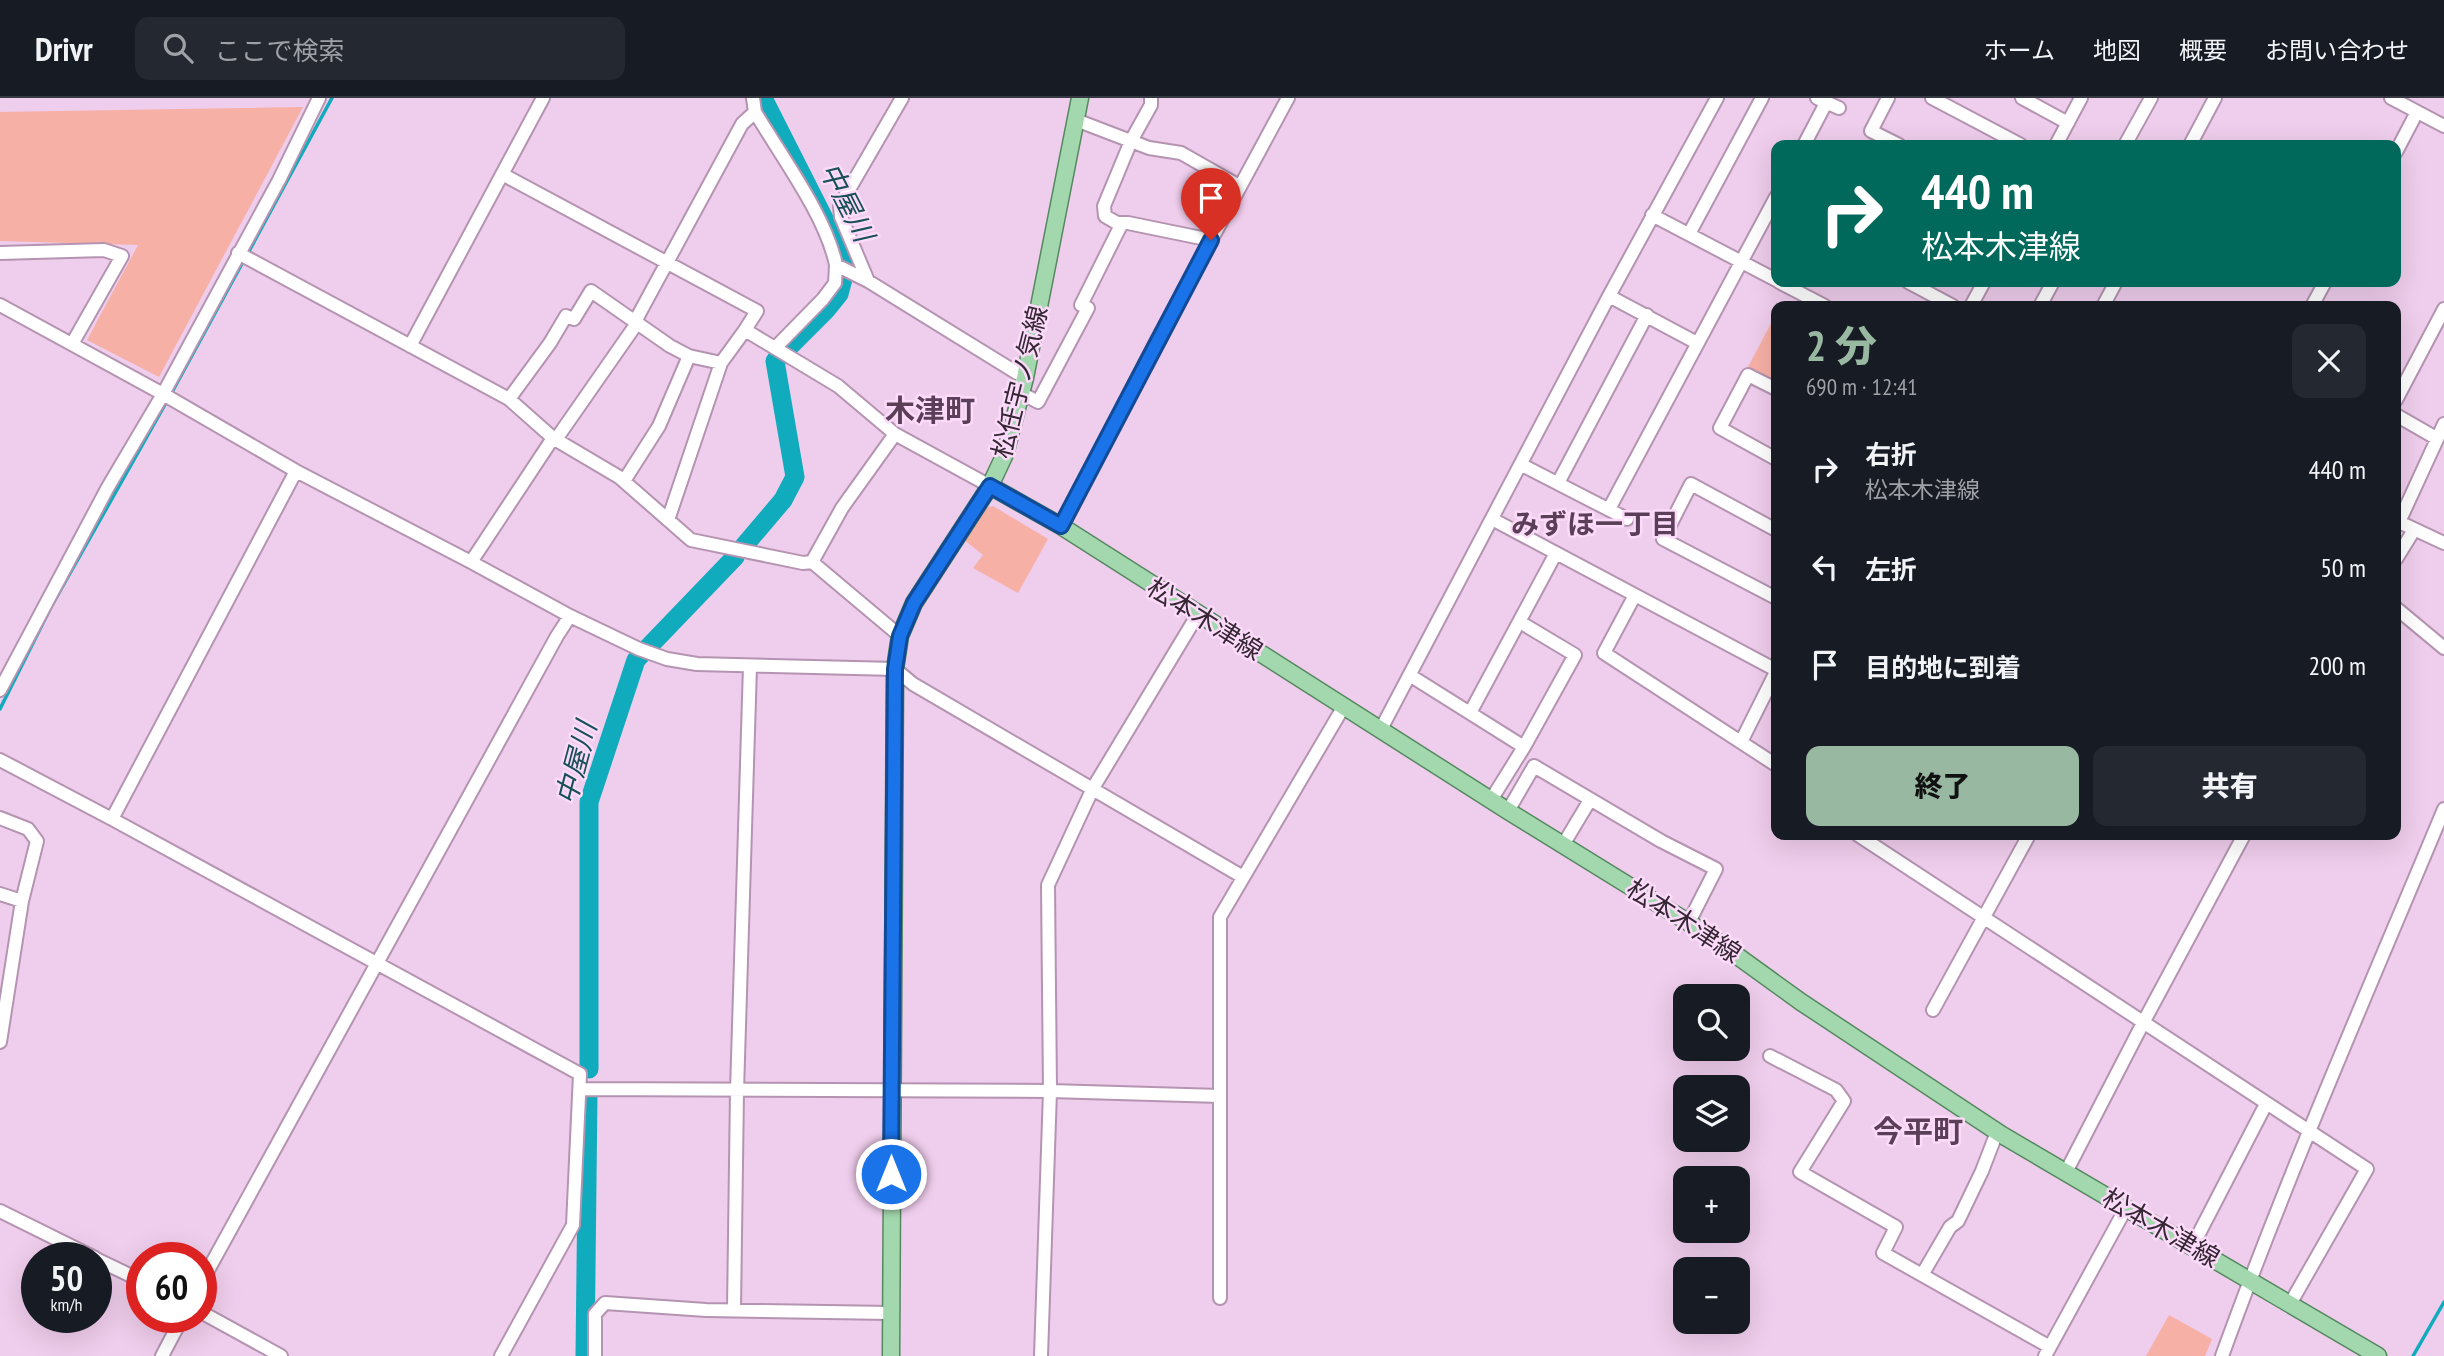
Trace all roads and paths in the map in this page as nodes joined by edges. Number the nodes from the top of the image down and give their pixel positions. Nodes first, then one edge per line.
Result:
1 (319, 98) edge
2 (543, 98) edge
3 (753, 98) edge
4 (902, 98) edge
5 (1080, 98) edge
6 (1151, 98) edge
7 (1288, 98) edge
8 (1717, 98) edge
9 (1762, 98) edge
10 (1888, 98) edge
11 (1932, 98) edge
12 (2022, 98) edge
13 (2081, 98) edge
14 (2151, 98) edge
15 (2215, 98) edge
16 (2391, 98) edge
17 (1827, 103) edge
18 (2417, 112) junction
19 (755, 113) junction
20 (1076, 121) junction
21 (2068, 123) junction
22 (2444, 126) edge
23 (1807, 140) edge
24 (1889, 140) edge
25 (2012, 140) edge
26 (2059, 140) edge
27 (2128, 140) edge
28 (2193, 140) edge
29 (1132, 141) junction
30 (2401, 142) edge
31 (502, 174) junction
32 (1239, 186) junction
33 (1771, 206) edge
34 (1652, 215) junction
35 (1122, 223) junction
36 (1689, 234) junction
37 (1211, 240) junction
38 (0, 253) edge
39 (243, 256) junction
40 (1741, 262) junction
41 (666, 263) junction
42 (844, 269) junction
43 (1771, 278) edge
44 (868, 281) junction
45 (1789, 287) edge
46 (1917, 287) edge
47 (1609, 296) junction
48 (1815, 301) edge
49 (1944, 301) edge
50 (0, 305) edge
51 (2444, 309) edge
52 (1647, 314) junction
53 (636, 321) junction
54 (745, 330) junction
55 (1697, 343) junction
56 (72, 344) junction
57 (410, 346) junction
58 (781, 352) junction
59 (689, 356) junction
60 (722, 363) junction
61 (1023, 385) junction
62 (1771, 386) edge
63 (2401, 391) edge
64 (167, 396) junction
65 (509, 400) junction
66 (2401, 418) edge
67 (2444, 424) edge
68 (895, 434) junction
69 (553, 438) junction
70 (2436, 438) junction
71 (1771, 456) edge
72 (1522, 465) junction
73 (296, 471) junction
74 (624, 481) junction
75 (1558, 483) junction
76 (990, 486) junction
77 (1609, 509) junction
78 (2401, 517) edge
79 (1492, 519) junction
80 (1627, 519) dead end
81 (668, 520) junction
82 (2401, 523) edge
83 (1061, 526) junction
84 (1771, 527) edge
85 (2414, 530) junction
86 (2444, 543) edge
87 (2401, 551) edge
88 (1556, 553) junction
89 (471, 562) junction
90 (812, 562) junction
91 (1635, 595) junction
92 (1771, 595) edge
93 (2401, 612) edge
94 (1198, 614) junction
95 (570, 616) junction
96 (1520, 622) junction
97 (900, 636) junction
98 (2444, 648) edge
99 (750, 666) junction
100 (1771, 668) edge
101 (895, 669) junction
102 (1411, 676) junction
103 (1771, 681) edge
104 (0, 690) edge
105 (1344, 706) junction
106 (1470, 713) junction
107 (1381, 729) junction
108 (1741, 742) junction
109 (1524, 747) junction
110 (0, 760) edge
111 (1771, 762) edge
112 (1093, 788) junction
113 (1491, 800) junction
114 (1590, 800) junction
115 (2444, 809) edge
116 (1508, 811) junction
117 (0, 818) edge
118 (113, 819) junction
119 (1866, 840) edge
120 (2026, 840) edge
121 (2241, 840) edge
122 (1563, 845) junction
123 (1243, 877) junction
124 (0, 894) edge
125 (22, 901) junction
126 (1984, 919) junction
127 (1689, 922) junction
128 (376, 964) junction
129 (1933, 1010) dead end
130 (2143, 1023) junction
131 (0, 1042) edge
132 (1770, 1056) dead end
133 (581, 1089) junction
134 (737, 1091) junction
135 (892, 1091) junction
136 (1050, 1091) junction
137 (1220, 1096) junction
138 (2266, 1104) junction
139 (1997, 1132) junction
140 (2309, 1132) junction
141 (2066, 1172) junction
142 (2126, 1208) junction
143 (0, 1211) edge
144 (62, 1242) edge
145 (2192, 1247) junction
146 (217, 1254) edge
147 (1922, 1275) junction
148 (2250, 1279) junction
149 (1220, 1298) dead end
150 (2290, 1304) junction
151 (734, 1309) junction
152 (891, 1313) junction
153 (217, 1321) edge
154 (174, 1333) edge
155 (2048, 1351) edge
156 (162, 1356) edge
157 (281, 1356) edge
158 (501, 1356) edge
159 (595, 1356) edge
160 (891, 1356) edge
161 (1041, 1356) edge
162 (2222, 1356) edge
163 (2378, 1356) edge

1 - 39 street
2 - 31 street
3 - 19 street
4 - 44 street
5 - 20 main road, 松任宇ノ気線
6 - 29 street
7 - 32 street
8 - 34 street
9 - 36 street
10 - 24 street
11 - 25 street
12 - 21 street
13 - 21 street
14 - 27 street
15 - 28 street
16 - 18 street
17 - 23 street
18 - 22 street
18 - 30 street
19 - 41 street
19 - 42 street
20 - 29 street
20 - 61 main road, 松任宇ノ気線
21 - 26 street
29 - 32 street
29 - 35 street
31 - 41 street
31 - 57 street
32 - 37 street
33 - 40 street
34 - 36 street
34 - 47 street
35 - 37 street
35 - 61 street
36 - 40 street
37 - 83 street
38 - 56 street
39 - 57 street
39 - 64 street
40 - 43 street
40 - 55 street
41 - 53 street
41 - 54 street
42 - 44 street
42 - 58 street
44 - 61 street
45 - 48 street
46 - 49 street
47 - 52 street
47 - 72 street
50 - 56 street
51 - 63 street
52 - 55 street
52 - 75 street
53 - 59 street
53 - 65 street
53 - 69 street
54 - 58 street
54 - 60 street
55 - 77 street
56 - 64 street
57 - 65 street
58 - 68 street
59 - 60 street
59 - 74 street
60 - 81 street
61 - 76 main road, 松任宇ノ気線
62 - 71 street
64 - 73 street
64 - 104 street
65 - 69 street
66 - 70 street
67 - 70 street
68 - 76 street
68 - 90 street
69 - 74 street
69 - 89 street
70 - 78 street
72 - 75 street
72 - 79 street
73 - 89 street
73 - 118 street
74 - 81 street
75 - 77 street
76 - 83 main road, 松本木津線
76 - 97 main road, 松任宇ノ気線
77 - 80 street
79 - 88 street
79 - 102 street
81 - 90 street
82 - 85 street
83 - 94 main road, 松本木津線
84 - 92 street
85 - 86 street
85 - 87 street
88 - 91 street
88 - 96 street
89 - 95 street
90 - 97 street
91 - 100 street
91 - 108 street
93 - 98 street
94 - 105 main road, 松本木津線
94 - 112 street
95 - 99 street
95 - 128 street
96 - 106 street
96 - 109 street
97 - 101 main road, 松任宇ノ気線
99 - 101 street
99 - 134 street
101 - 112 street
101 - 135 main road, 松任宇ノ気線
102 - 106 street
102 - 107 street
103 - 108 street
105 - 107 main road, 松本木津線
105 - 123 street
106 - 109 street
107 - 113 main road, 松本木津線
108 - 111 street
109 - 113 street
110 - 118 street
112 - 123 street
112 - 136 street
113 - 116 main road, 松本木津線
114 - 116 street
114 - 122 street
114 - 127 street
115 - 140 street
116 - 122 main road, 松本木津線
117 - 125 street
118 - 128 street
119 - 126 street
120 - 126 street
121 - 130 street
122 - 127 main road, 松本木津線
123 - 137 street
124 - 125 street
125 - 131 street
126 - 129 street
126 - 130 street
127 - 139 main road, 松本木津線
128 - 133 street
128 - 146 street
130 - 138 street
130 - 141 street
132 - 147 street
133 - 134 street
133 - 158 street
134 - 135 street
134 - 151 street
135 - 136 street
135 - 152 main road, 松任宇ノ気線
136 - 137 street
136 - 161 street
137 - 149 street
138 - 140 street
138 - 145 street
139 - 141 main road, 松本木津線
139 - 147 street
140 - 148 street
140 - 150 street
141 - 142 main road, 松本木津線
142 - 145 main road, 松本木津線
142 - 155 street
143 - 144 street
145 - 148 main road, 松本木津線
147 - 155 street
148 - 150 main road, 松本木津線
148 - 162 street
150 - 163 main road, 松本木津線
151 - 152 street
151 - 159 street
152 - 160 main road, 松任宇ノ気線
153 - 157 street
154 - 156 street

